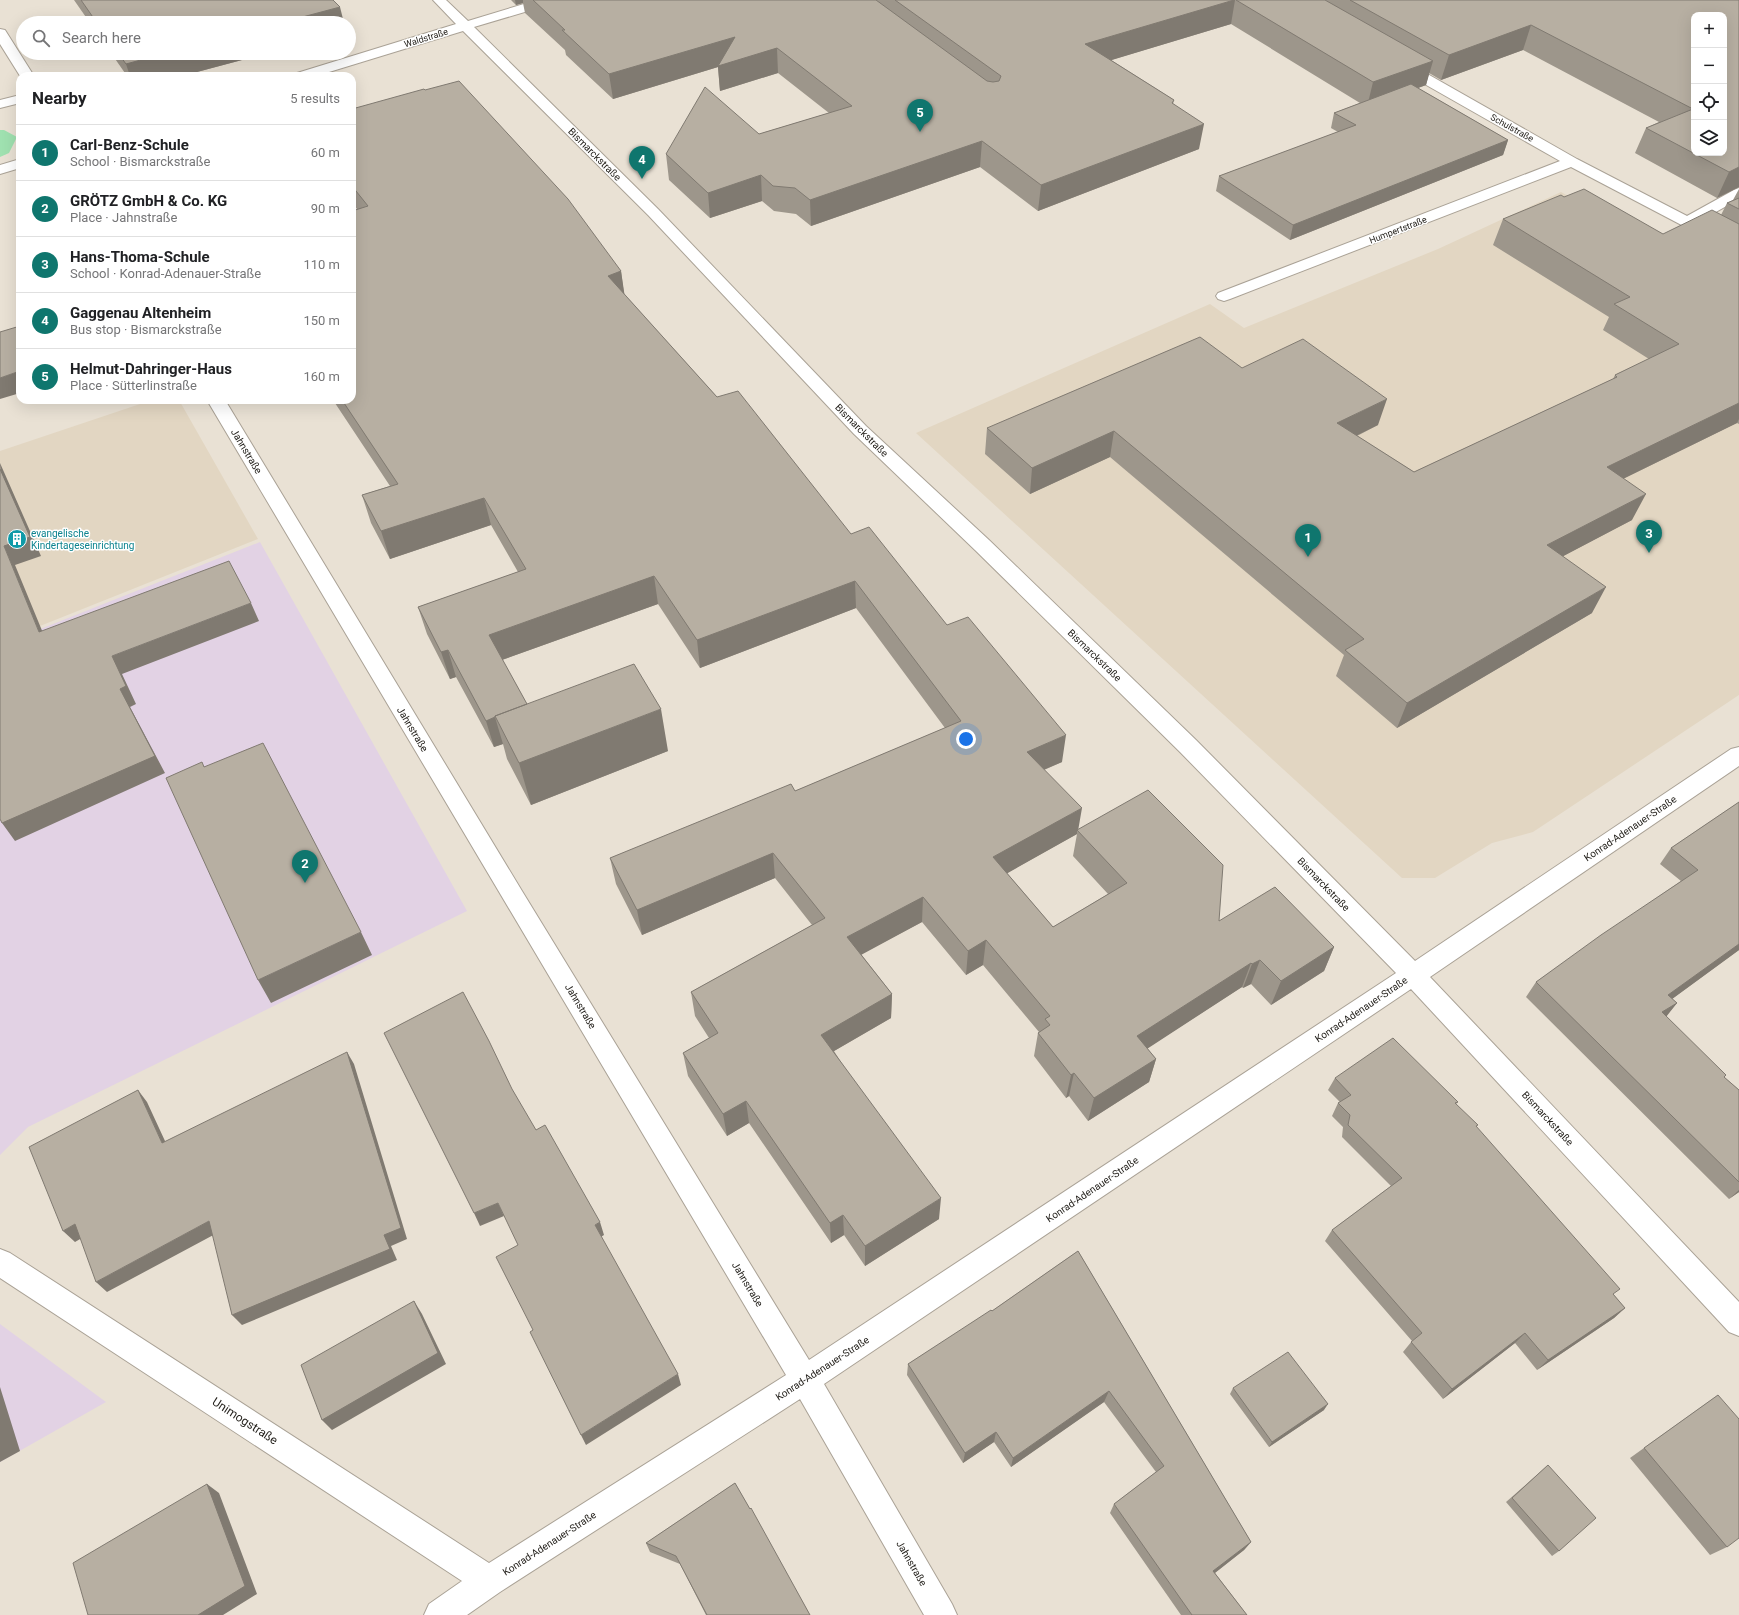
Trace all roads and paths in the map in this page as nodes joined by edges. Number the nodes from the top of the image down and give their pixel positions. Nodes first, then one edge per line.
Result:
1 (439, 0) edge
2 (550, 0) edge
3 (464, 26) junction
4 (0, 33) edge
5 (1370, 47) edge
6 (16, 59) edge
7 (356, 59) edge
8 (16, 60) edge
9 (354, 60) edge
10 (24, 72) edge
11 (315, 72) edge
12 (16, 100) edge
13 (0, 104) edge
14 (1572, 162) junction
15 (16, 164) edge
16 (0, 170) edge
17 (1739, 193) edge
18 (1688, 221) junction
19 (1739, 249) edge
20 (1224, 296) dead end
21 (218, 404) edge
22 (1739, 755) edge
23 (1413, 975) junction
24 (0, 1262) edge
25 (1739, 1322) edge
26 (805, 1380) junction
27 (489, 1581) junction
28 (440, 1615) edge
29 (942, 1615) edge

1 - 3 street, Bismarckstraße
2 - 3 street, Waldstraße
3 - 7 street, Waldstraße
3 - 23 street, Bismarckstraße
4 - 6 street
5 - 14 street, Schulstraße
8 - 10 street
9 - 11 street, Waldstraße
12 - 13 street
14 - 18 street, Schulstraße
14 - 20 street, Humpertstraße
15 - 16 street
17 - 18 street
18 - 19 street, Schulstraße
21 - 26 street, Jahnstraße
22 - 23 street, Konrad-Adenauer-Straße
23 - 25 street, Bismarckstraße
23 - 26 street, Konrad-Adenauer-Straße
24 - 27 street, Unimogstraße
26 - 27 street, Konrad-Adenauer-Straße
26 - 29 street, Jahnstraße
27 - 28 street, Konrad-Adenauer-Straße

